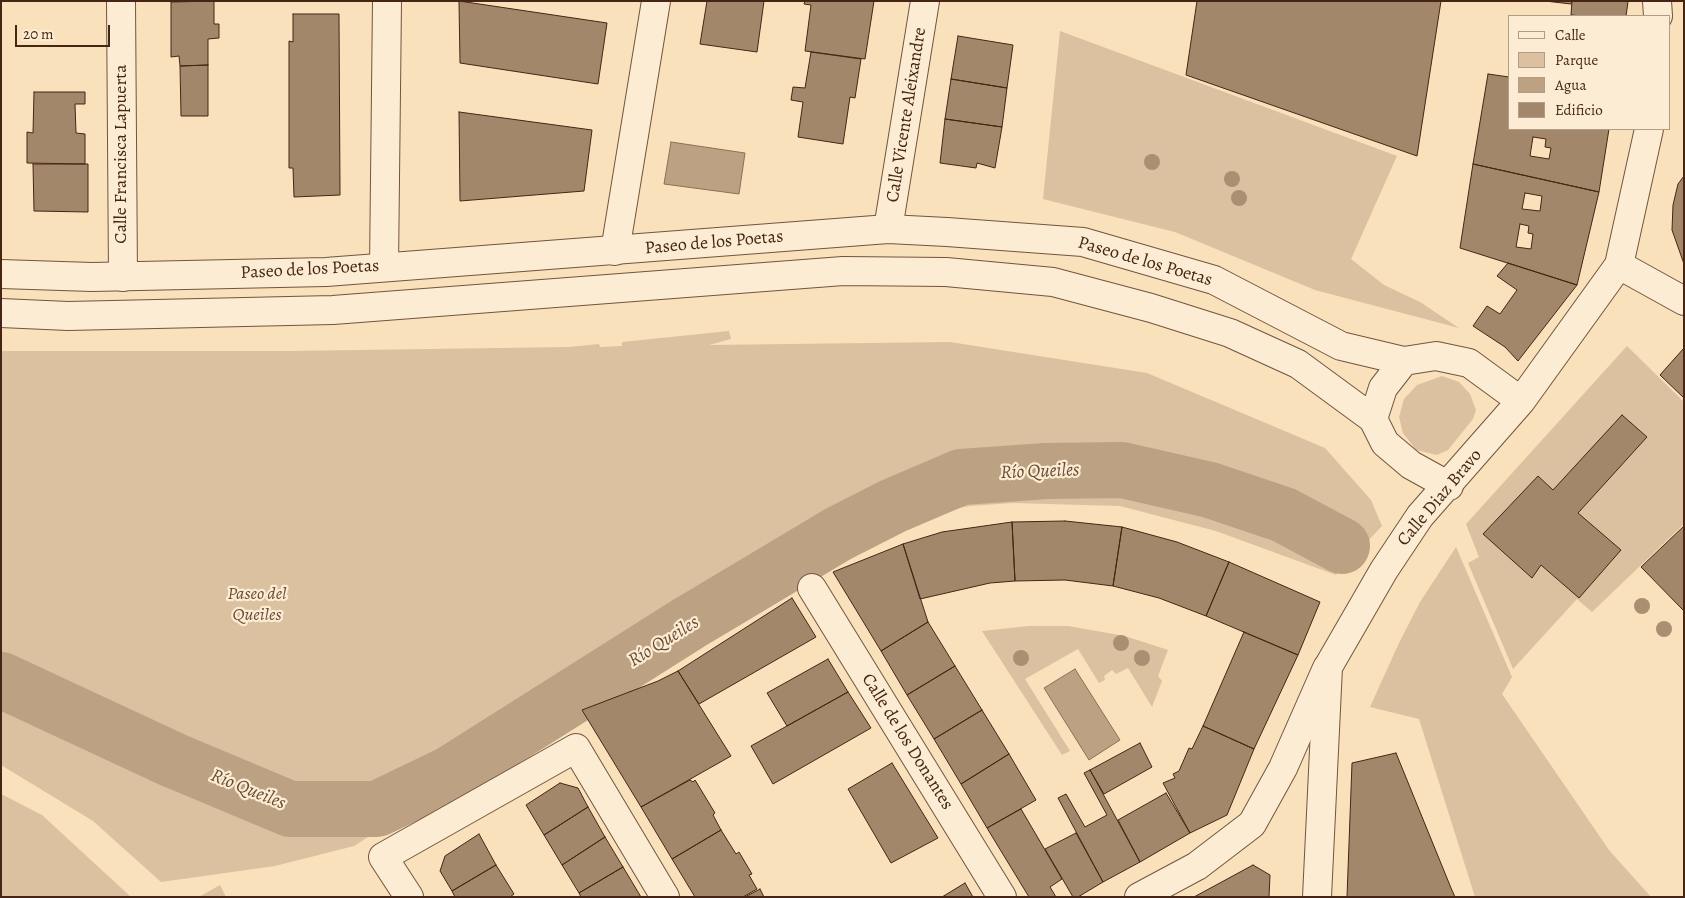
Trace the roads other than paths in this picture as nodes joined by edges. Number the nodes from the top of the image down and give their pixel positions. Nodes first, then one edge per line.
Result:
1 (121, 1) edge
2 (387, 1) edge
3 (656, 1) edge
4 (925, 1) edge
5 (1657, 1) edge
6 (1658, 15) edge
7 (1649, 130) edge
8 (888, 229) junction
9 (616, 251) junction
10 (1619, 265) junction
11 (384, 267) junction
12 (1, 274) edge
13 (123, 277) junction
14 (1684, 302) edge
15 (1, 313) edge
16 (1404, 361) junction
17 (1521, 401) junction
18 (1373, 419) junction
19 (1449, 486) junction
20 (812, 588) dead end
21 (1328, 667) junction
22 (409, 897) edge
23 (665, 897) edge
24 (1002, 897) edge
25 (1139, 897) edge
26 (1317, 897) edge

1 - 13 street, Calle Francisca Lapuerta
2 - 11 street
3 - 9 street
4 - 8 street, Calle Vicente Aleixandre
5 - 6 street
7 - 10 street, Calle Diaz Bravo
8 - 9 street, Paseo de los Poetas
8 - 16 street, Paseo de los Poetas
9 - 11 street, Paseo de los Poetas
10 - 14 street
10 - 17 street, Calle Diaz Bravo
11 - 13 street, Paseo de los Poetas
12 - 13 street, Paseo de los Poetas
15 - 18 street
16 - 17 street, Paseo de los Poetas
16 - 18 street
17 - 19 street, Calle Diaz Bravo
18 - 19 street
19 - 21 street, Calle Diaz Bravo
20 - 24 street, Calle de los Donantes
21 - 25 street
21 - 26 street, Calle Diaz Bravo
22 - 23 street

